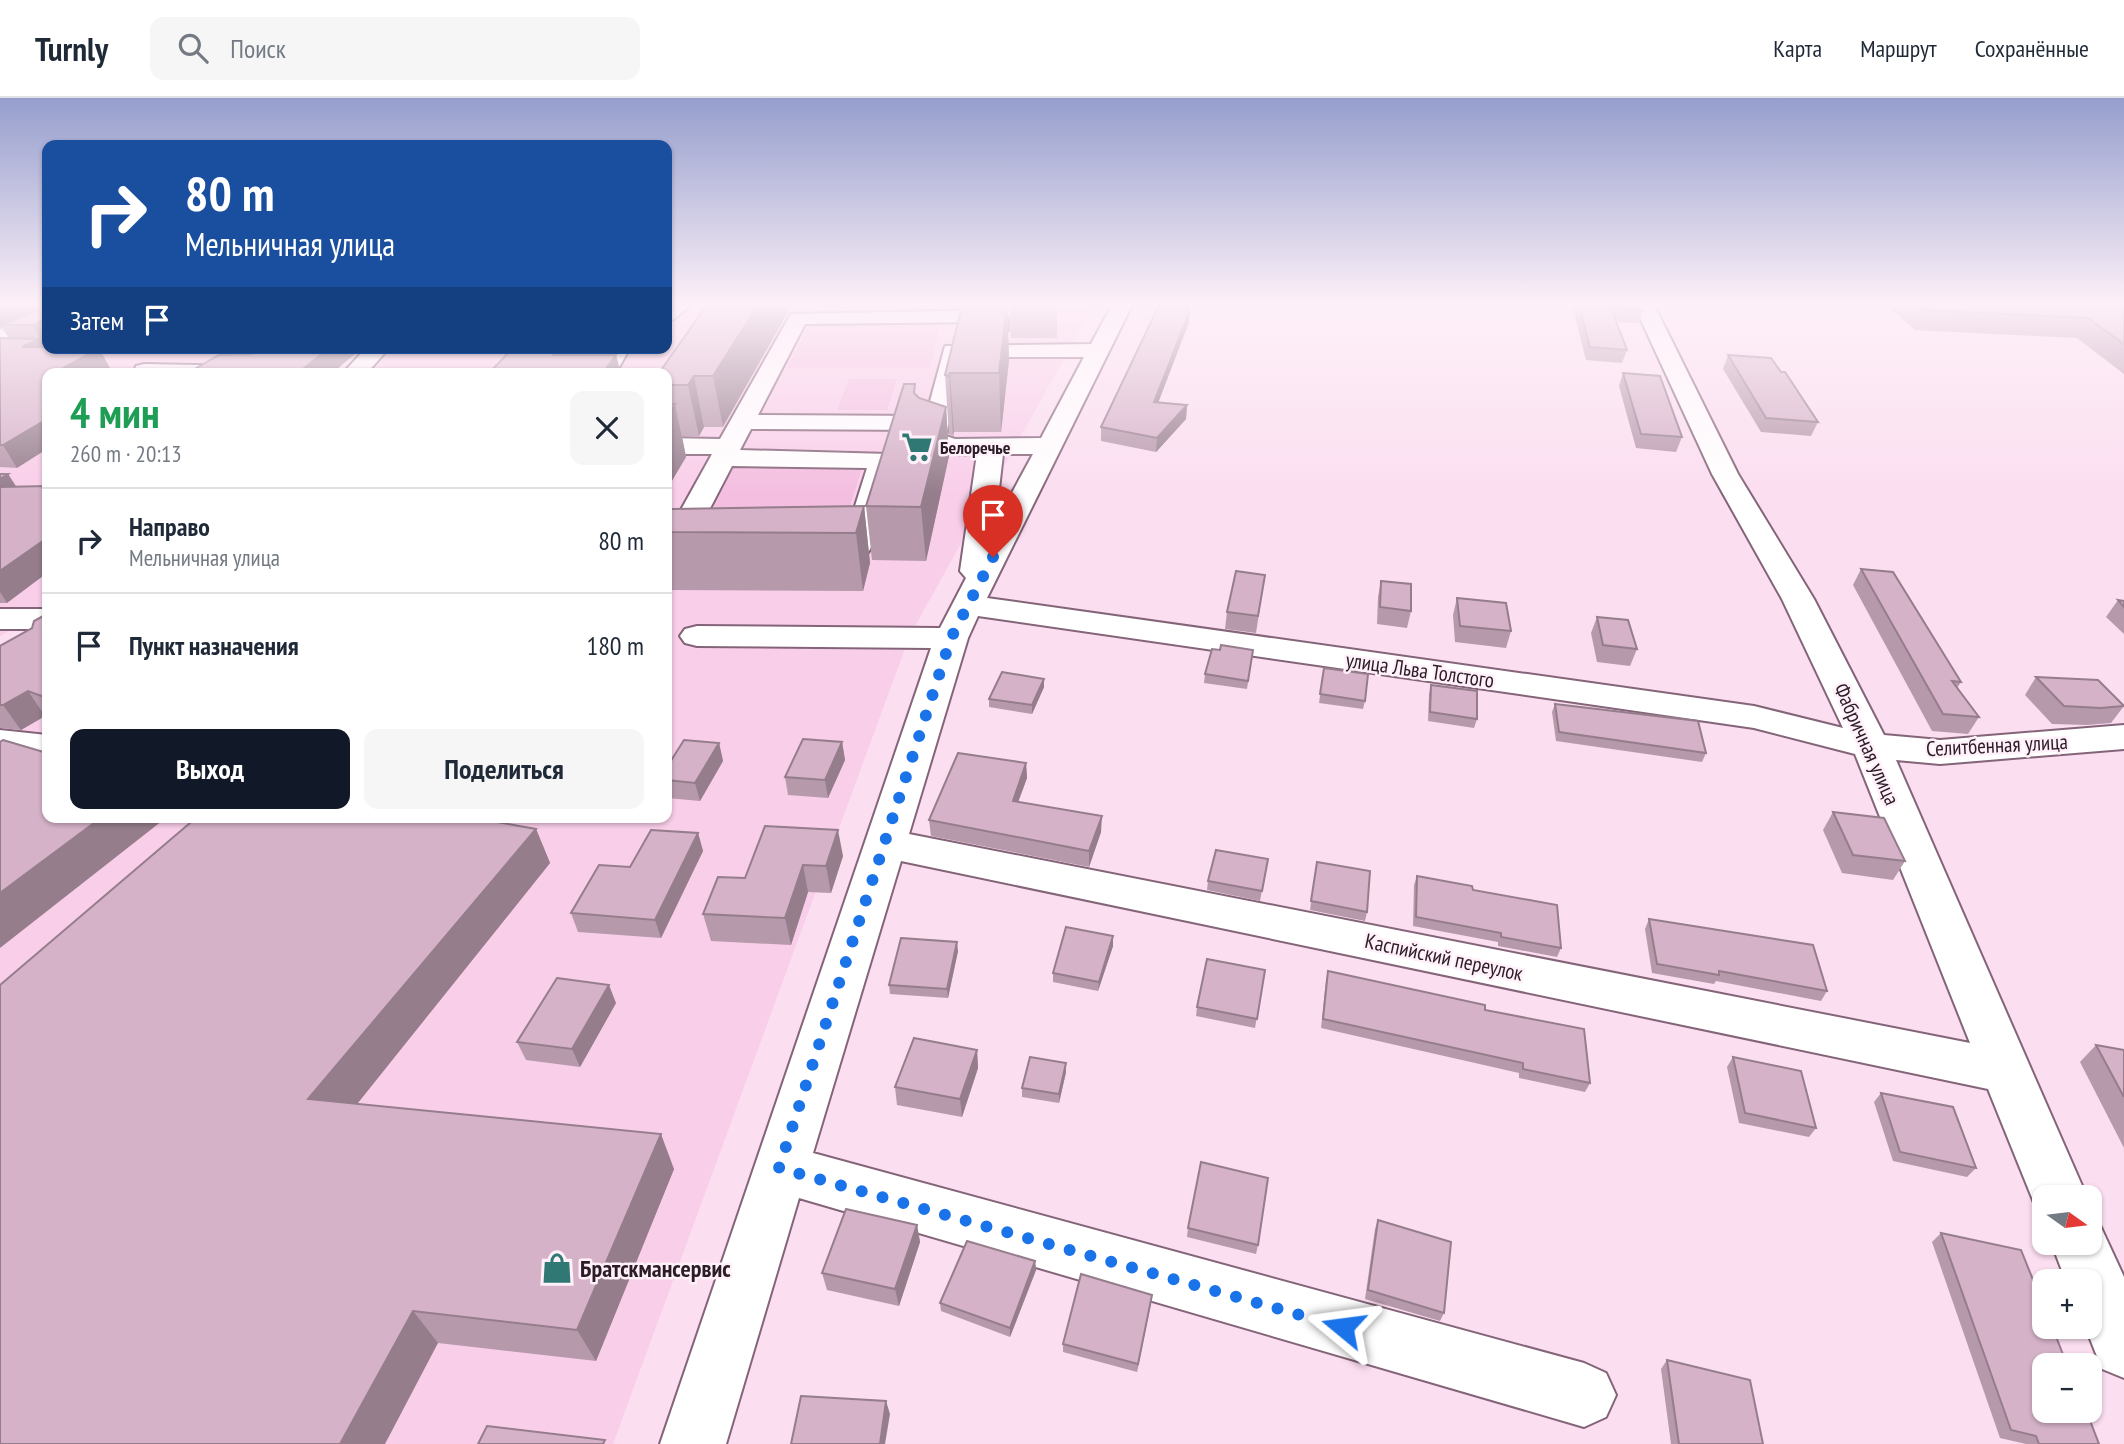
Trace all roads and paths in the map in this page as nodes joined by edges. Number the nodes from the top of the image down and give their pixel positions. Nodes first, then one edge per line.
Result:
1 (772, 368) edge
2 (949, 368) edge
3 (1091, 368) edge
4 (1674, 368) edge
5 (743, 422) junction
6 (936, 423) junction
7 (1050, 446) junction
8 (672, 447) edge
9 (991, 447) junction
10 (727, 453) junction
11 (698, 554) edge
12 (815, 554) edge
13 (964, 614) junction
14 (0, 619) edge
15 (42, 619) edge
16 (697, 636) dead end
17 (2124, 737) edge
18 (0, 742) edge
19 (42, 746) edge
20 (1871, 746) junction
21 (883, 843) junction
22 (2004, 1071) junction
23 (779, 1168) junction
24 (2054, 1185) edge
25 (2085, 1255) edge
26 (2124, 1347) edge
27 (1584, 1395) dead end
28 (692, 1444) edge

1 - 5 street
2 - 6 street
3 - 7 street
4 - 20 street, Фабричная улица
5 - 6 street
5 - 10 street
6 - 9 street
7 - 9 street
7 - 13 street
8 - 10 street
9 - 13 street
10 - 11 street
10 - 12 street
13 - 16 street, улица Льва Толстого
13 - 20 street, улица Льва Толстого
13 - 21 street
14 - 15 street
17 - 20 street, Селитбенная улица
18 - 19 street
20 - 22 street, Фабричная улица
21 - 22 street, Каспийский переулок
21 - 23 street
22 - 24 street, Фабричная улица
23 - 27 street
23 - 28 street
25 - 26 street

